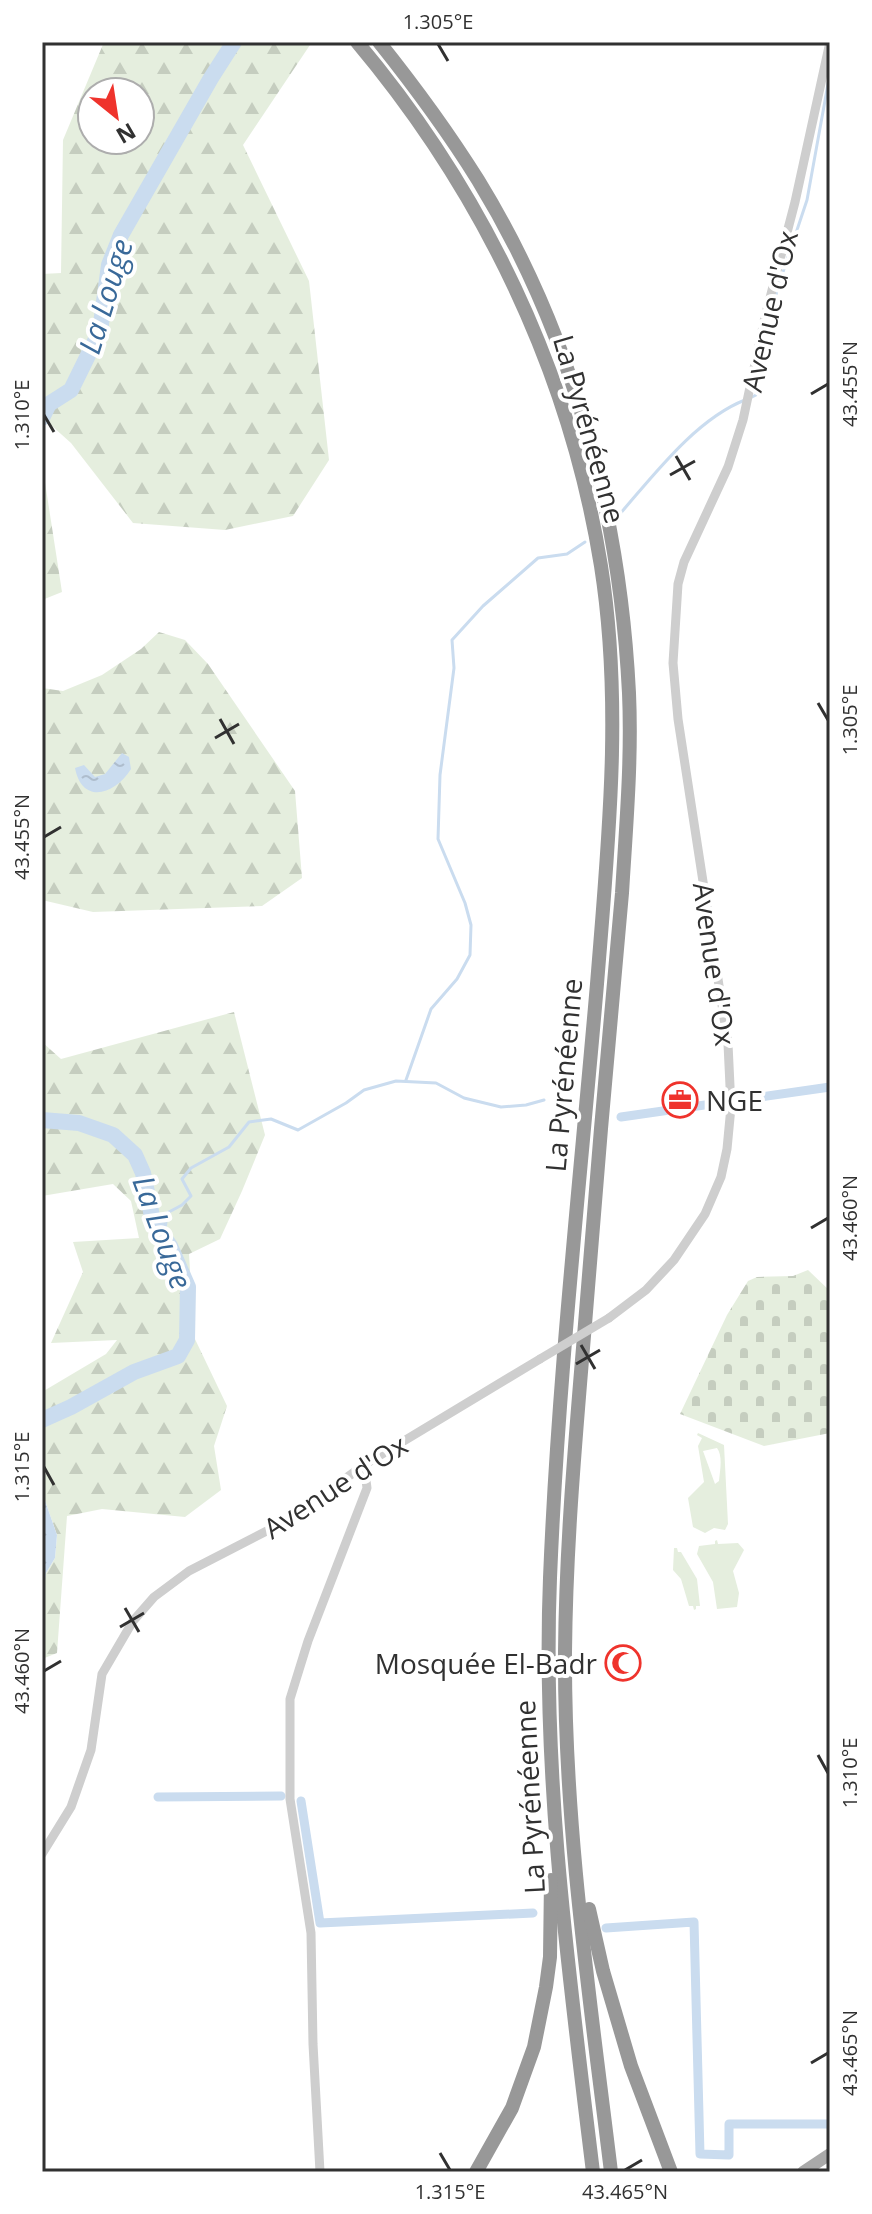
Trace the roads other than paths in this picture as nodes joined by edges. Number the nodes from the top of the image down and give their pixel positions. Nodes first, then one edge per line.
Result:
1 (357, 42) edge
2 (379, 42) edge
3 (830, 42) edge
4 (364, 1465) junction
5 (570, 1810) junction
6 (42, 1854) edge
7 (557, 1856) junction
8 (830, 2154) edge
9 (320, 2172) edge
10 (476, 2172) edge
11 (593, 2172) edge
12 (611, 2172) edge
13 (671, 2172) edge
14 (803, 2172) edge

1 - 7 highway, La Pyrénéenne
2 - 5 highway, La Pyrénéenne
3 - 4 street, Avenue d'Ox, bridge
4 - 6 street, Avenue d'Ox
4 - 9 street
5 - 12 highway, La Pyrénéenne
5 - 13 highway
7 - 10 highway
7 - 11 highway, La Pyrénéenne
8 - 14 main road

